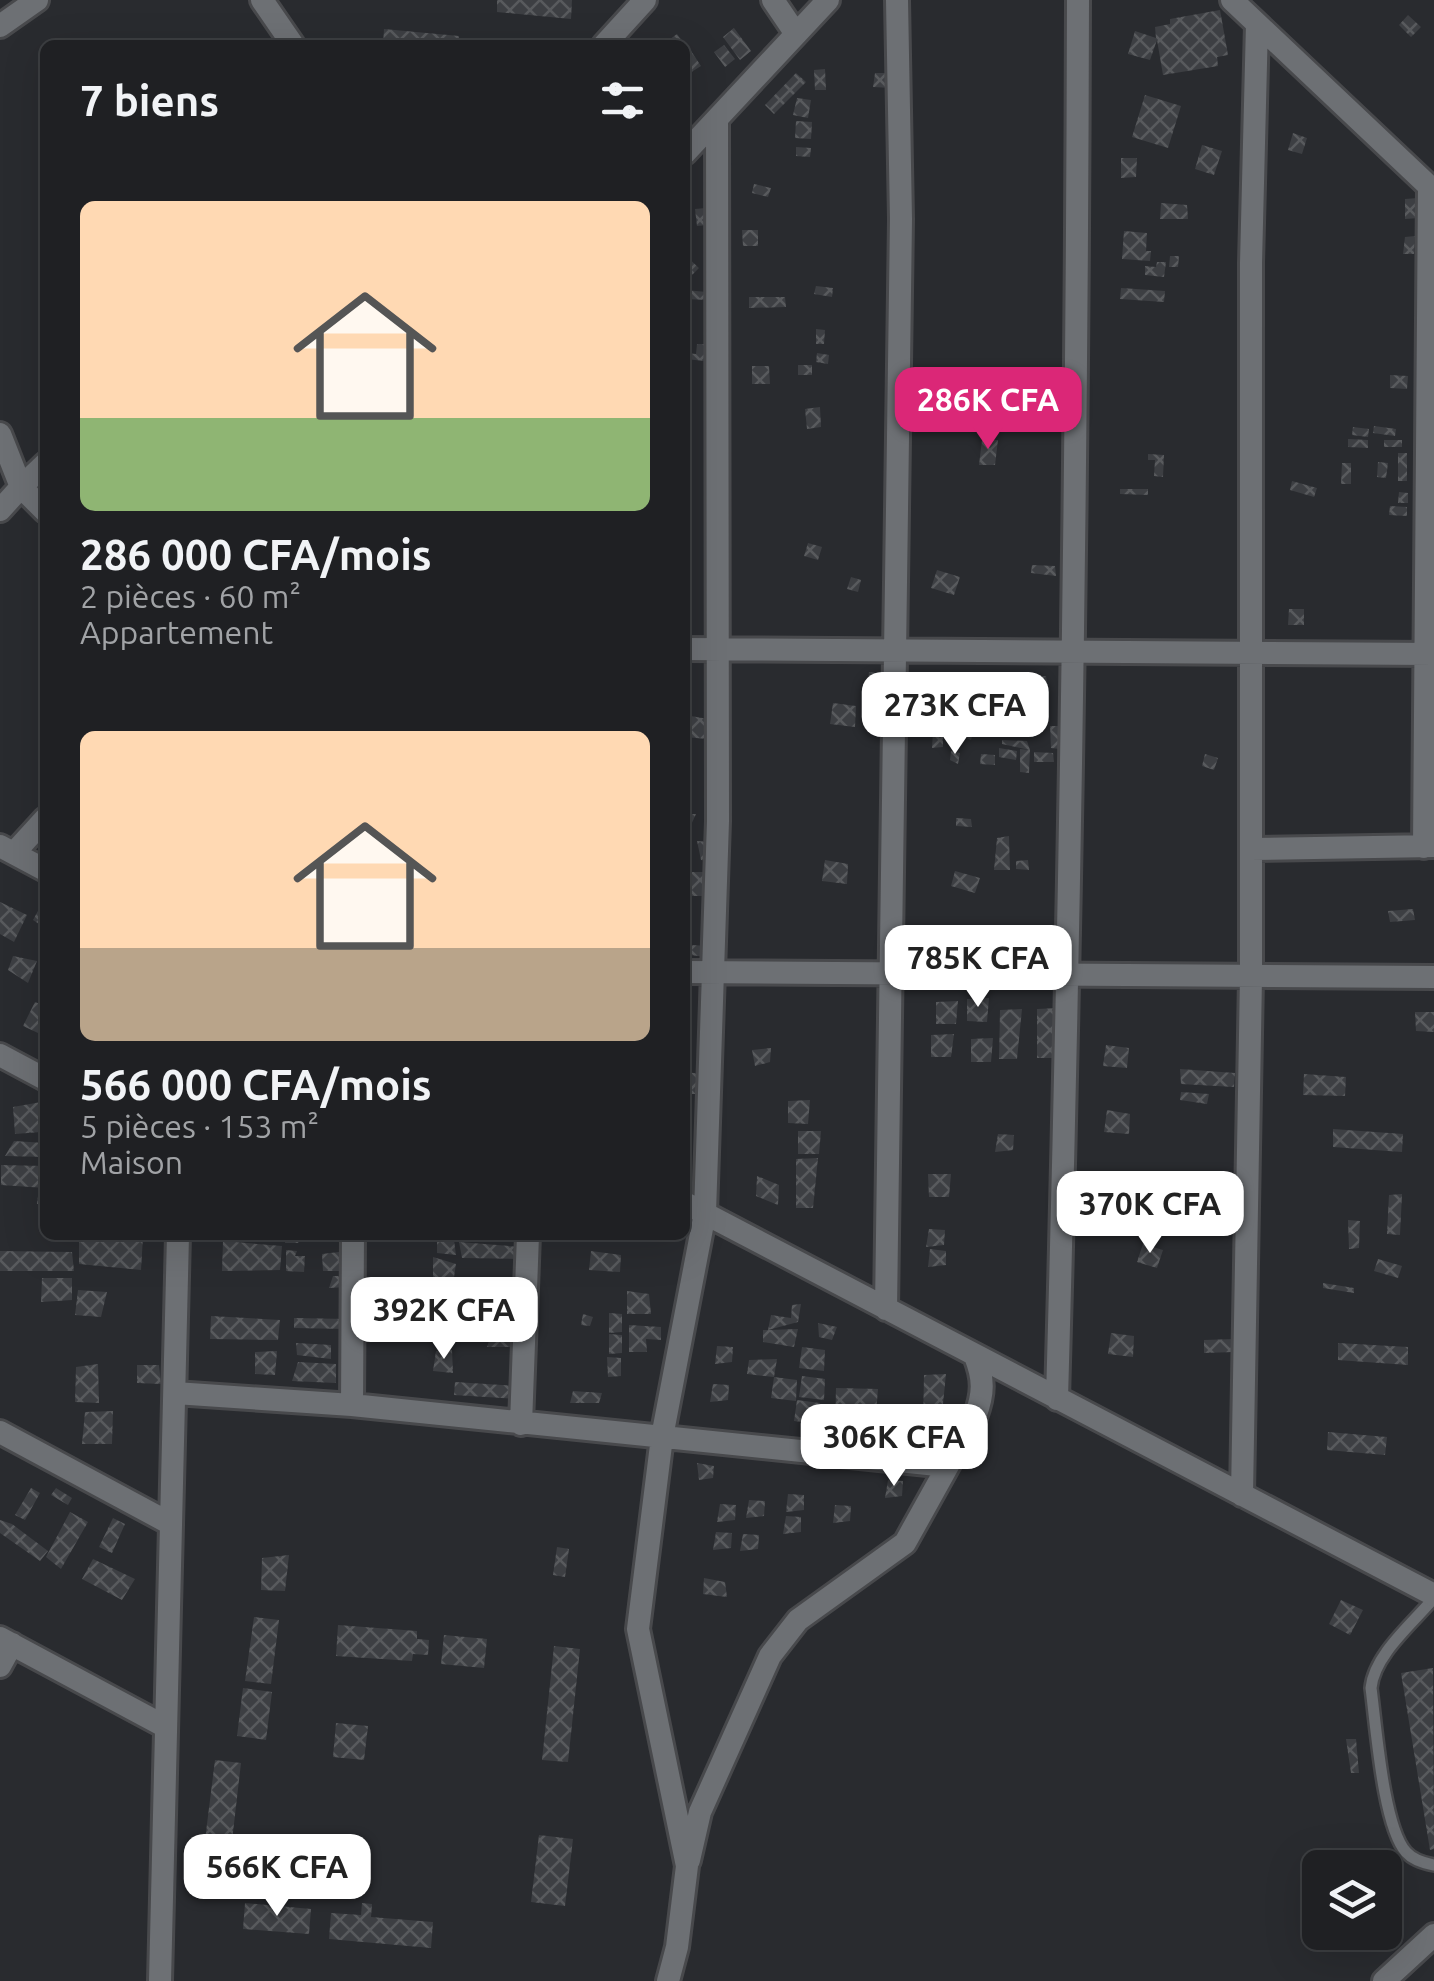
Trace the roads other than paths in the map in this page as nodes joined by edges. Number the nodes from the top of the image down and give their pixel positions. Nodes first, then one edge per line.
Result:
1 (37, 0) edge
2 (262, 0) edge
3 (645, 0) edge
4 (773, 0) edge
5 (828, 0) edge
6 (897, 0) edge
7 (1078, 0) edge
8 (1232, 0) edge
9 (1257, 24) junction
10 (0, 26) edge
11 (796, 34) junction
12 (290, 40) edge
13 (609, 40) edge
14 (717, 119) junction
15 (690, 148) edge
16 (1431, 189) edge
17 (0, 434) edge
18 (0, 468) edge
19 (40, 469) edge
20 (21, 487) junction
21 (40, 506) edge
22 (0, 510) edge
23 (690, 650) edge
24 (719, 650) junction
25 (894, 650) junction
26 (1073, 651) junction
27 (1252, 653) junction
28 (1430, 654) edge
29 (40, 823) edge
30 (1429, 846) edge
31 (1251, 849) junction
32 (7, 850) edge
33 (40, 867) edge
34 (690, 972) edge
35 (714, 973) junction
36 (891, 976) junction
37 (1068, 977) junction
38 (1252, 977) junction
39 (1434, 977) edge
40 (0, 1054) edge
41 (40, 1076) edge
42 (695, 1208) edge
43 (178, 1240) edge
44 (353, 1240) edge
45 (528, 1240) edge
46 (886, 1310) junction
47 (975, 1356) junction
48 (174, 1393) junction
49 (1057, 1399) junction
50 (352, 1405) junction
51 (520, 1424) junction
52 (0, 1432) edge
53 (662, 1437) junction
54 (948, 1466) junction
55 (1242, 1495) junction
56 (171, 1524) junction
57 (1434, 1597) edge
58 (6, 1641) edge
59 (0, 1666) edge
60 (166, 1727) junction
61 (1434, 1865) edge
62 (687, 1866) junction
63 (1434, 1935) edge
64 (160, 1981) edge
65 (668, 1981) edge
66 (1384, 1981) edge

1 - 10 street
2 - 12 street
3 - 13 street
4 - 11 street
5 - 11 street
6 - 25 street
7 - 26 street
8 - 9 street
9 - 16 street
9 - 27 street
11 - 14 street
14 - 15 street
14 - 24 street
16 - 28 street
17 - 20 street
18 - 20 street
19 - 20 street
20 - 21 street
20 - 22 street
23 - 24 street
24 - 25 street
24 - 35 street
25 - 26 street
25 - 36 street
26 - 27 street
26 - 37 street
27 - 28 street
27 - 31 street
28 - 30 street
29 - 32 street
30 - 31 street
31 - 38 street
32 - 33 street
34 - 35 street
35 - 36 street
35 - 42 street
36 - 37 street
36 - 46 street
37 - 38 street
37 - 49 street
38 - 39 street
38 - 55 street
40 - 41 street
42 - 46 street
42 - 53 street
43 - 48 street
44 - 50 street
45 - 51 street
46 - 47 street
47 - 49 street
47 - 54 street
48 - 50 street
48 - 56 street
49 - 55 street
50 - 51 street
51 - 53 street
52 - 56 street
53 - 54 street
53 - 62 street
54 - 62 street
55 - 57 street
56 - 60 street
57 - 61 lane
58 - 59 street
58 - 60 street
60 - 64 street
62 - 65 street
63 - 66 street

